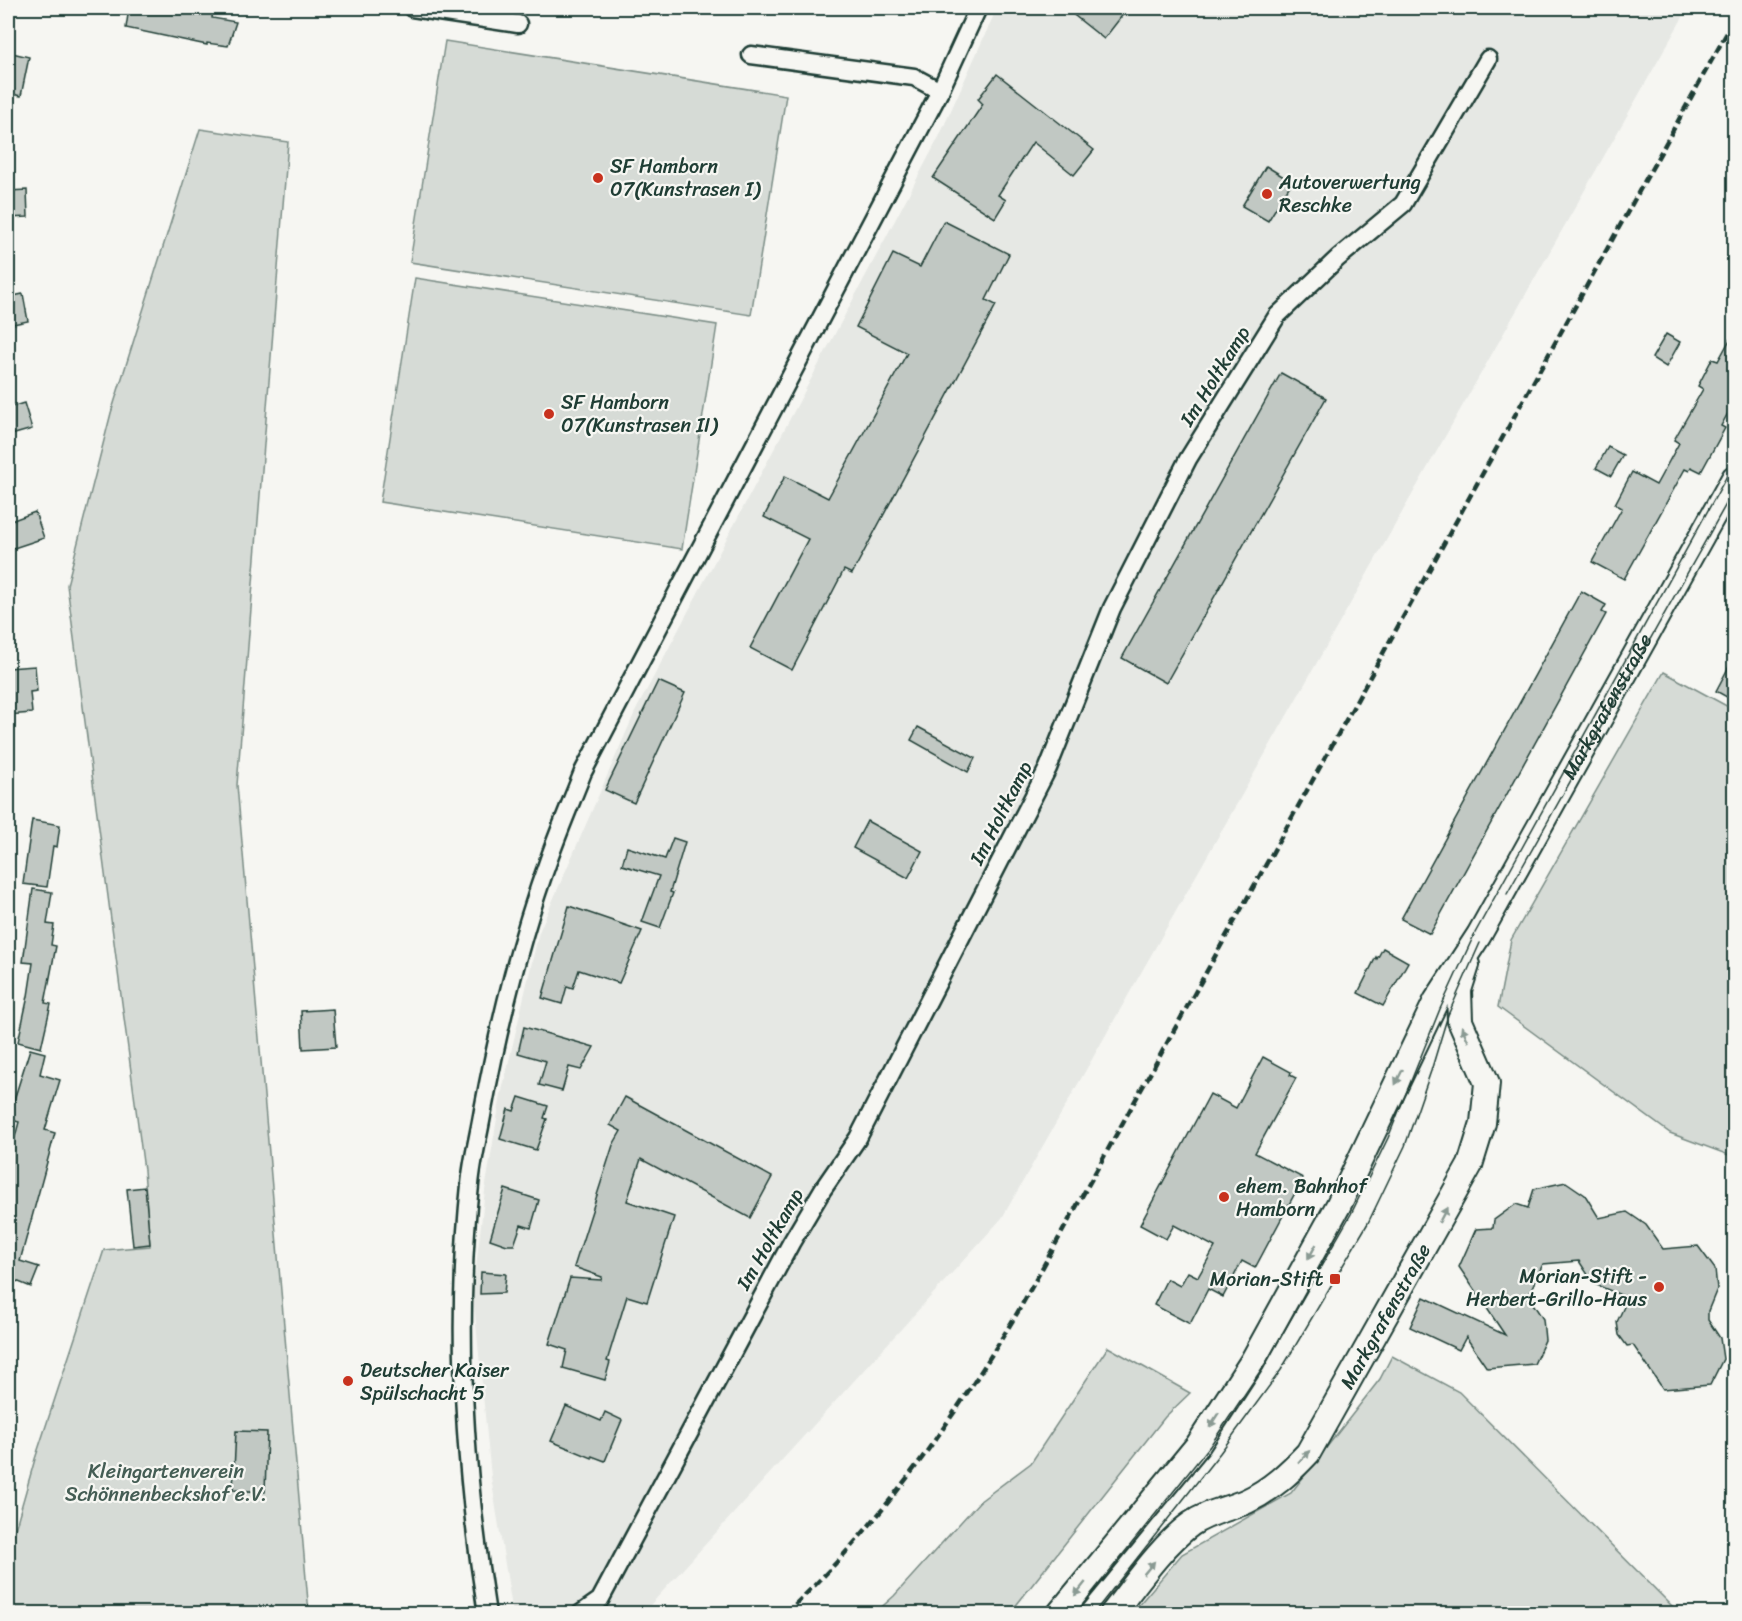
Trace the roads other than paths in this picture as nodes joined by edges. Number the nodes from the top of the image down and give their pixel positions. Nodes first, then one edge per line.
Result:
1 (412, 8) edge
2 (978, 8) edge
3 (518, 24) dead end
4 (751, 55) dead end
5 (1488, 58) dead end
6 (940, 91) junction
7 (1734, 478) edge
8 (1479, 935) junction
9 (487, 1614) edge
10 (580, 1614) edge
11 (1059, 1614) edge
12 (1112, 1614) edge

1 - 3 street
2 - 6 street
4 - 6 street
5 - 10 street, Im Holtkamp
6 - 9 street
7 - 8 street, Markgrafenstraße
8 -> 11 street, Markgrafenstraße
12 -> 8 street, Markgrafenstraße

